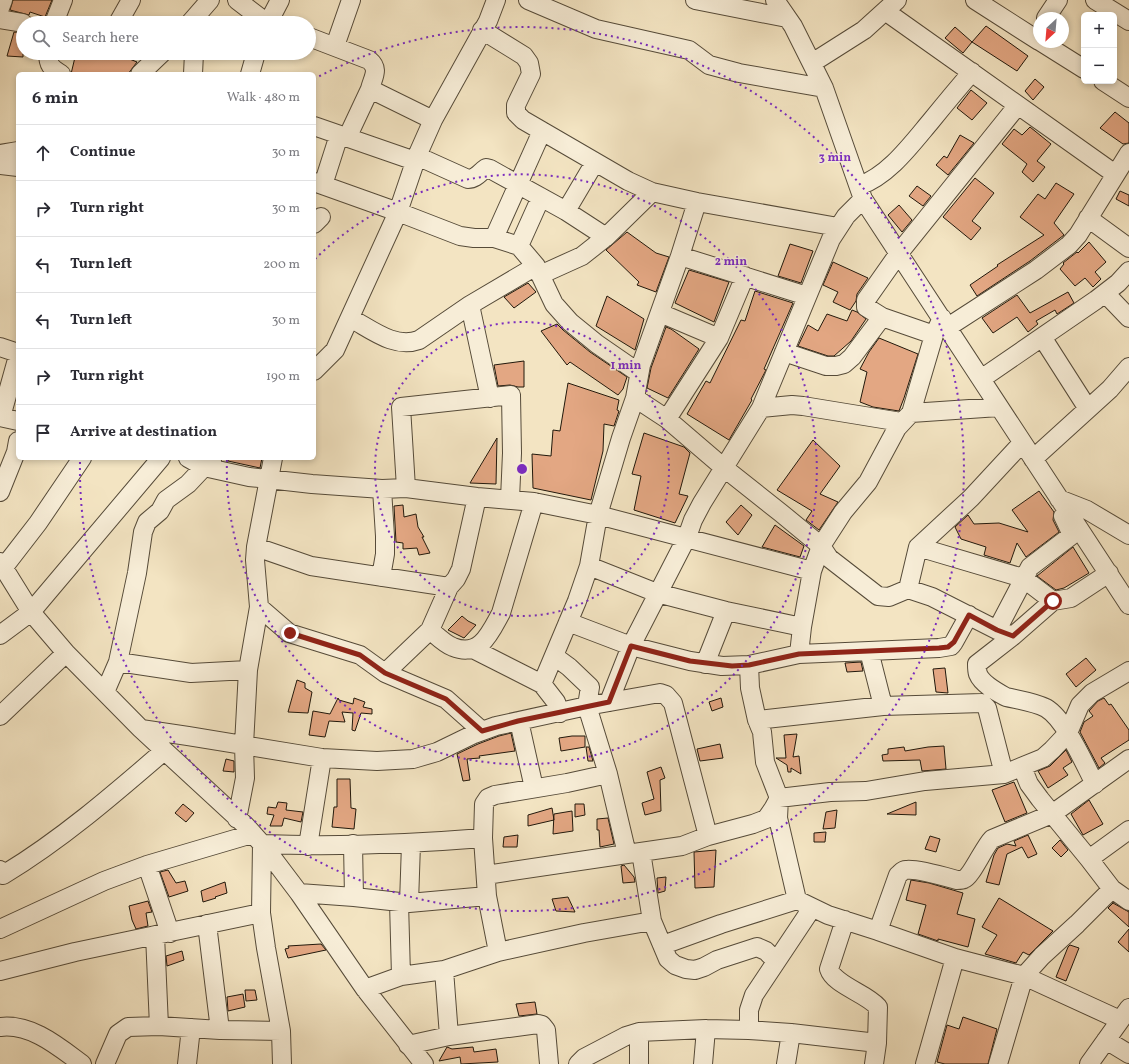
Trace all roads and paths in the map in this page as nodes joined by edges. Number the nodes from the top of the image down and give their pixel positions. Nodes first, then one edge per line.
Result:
1 (3, 0) edge
2 (63, 0) edge
3 (132, 0) edge
4 (210, 0) edge
5 (237, 0) edge
6 (280, 0) edge
7 (351, 0) edge
8 (496, 0) edge
9 (528, 0) edge
10 (694, 0) edge
11 (975, 0) edge
12 (1058, 0) edge
13 (1095, 0) edge
14 (777, 1) edge
15 (891, 5) edge
16 (0, 8) edge
17 (564, 8) edge
18 (1050, 12) edge
19 (57, 16) edge
20 (122, 16) edge
21 (198, 16) edge
22 (258, 16) edge
23 (271, 16) edge
24 (787, 18) junction
25 (0, 19) edge
26 (1129, 21) edge
27 (16, 22) edge
28 (482, 30) junction
29 (1033, 34) edge
30 (316, 40) edge
31 (335, 46) junction
32 (1054, 48) edge
33 (48, 60) edge
34 (155, 60) edge
35 (194, 60) edge
36 (254, 60) edge
37 (812, 63) junction
38 (1081, 67) edge
39 (58, 72) edge
40 (142, 72) edge
41 (193, 72) edge
42 (251, 72) edge
43 (972, 72) junction
44 (1107, 84) edge
45 (824, 88) junction
46 (370, 89) junction
47 (1129, 98) edge
48 (1018, 105) junction
49 (433, 120) junction
50 (316, 127) edge
51 (542, 131) junction
52 (343, 137) junction
53 (16, 151) edge
54 (1129, 152) edge
55 (0, 154) edge
56 (416, 159) junction
57 (595, 162) junction
58 (0, 165) edge
59 (16, 167) edge
60 (1115, 174) junction
61 (319, 184) edge
62 (518, 185) junction
63 (652, 192) junction
64 (861, 193) junction
65 (541, 197) junction
66 (697, 202) junction
67 (566, 211) junction
68 (398, 212) junction
69 (1088, 218) junction
70 (838, 227) junction
71 (606, 237) junction
72 (494, 238) junction
73 (519, 246) junction
74 (1129, 248) edge
75 (898, 253) junction
76 (680, 256) junction
77 (538, 270) junction
78 (1129, 271) edge
79 (745, 276) junction
80 (1105, 293) junction
81 (807, 296) junction
82 (470, 305) junction
83 (660, 313) junction
84 (882, 317) junction
85 (350, 318) junction
86 (1129, 318) edge
87 (941, 327) junction
88 (719, 338) junction
89 (1042, 338) junction
90 (0, 347) edge
91 (784, 352) junction
92 (16, 354) edge
93 (16, 366) edge
94 (1129, 367) edge
95 (316, 369) edge
96 (639, 373) junction
97 (981, 380) junction
98 (490, 398) junction
99 (635, 398) junction
100 (999, 407) junction
101 (761, 408) junction
102 (1088, 409) junction
103 (6, 418) edge
104 (906, 418) junction
105 (667, 419) junction
106 (1022, 443) junction
107 (16, 452) edge
108 (1033, 459) junction
109 (81, 460) edge
110 (159, 460) edge
111 (273, 460) edge
112 (202, 461) edge
113 (723, 467) junction
114 (268, 479) junction
115 (1046, 479) junction
116 (406, 488) junction
117 (382, 489) junction
118 (0, 492) edge
119 (477, 497) junction
120 (510, 499) junction
121 (1059, 499) junction
122 (534, 502) junction
123 (598, 515) junction
124 (1129, 535) edge
125 (687, 538) junction
126 (822, 546) junction
127 (256, 547) junction
128 (918, 547) junction
129 (2, 564) edge
130 (589, 566) junction
131 (812, 571) junction
132 (1109, 573) junction
133 (381, 577) junction
134 (1023, 578) junction
135 (449, 587) junction
136 (908, 589) junction
137 (658, 593) junction
138 (1053, 601) junction
139 (1129, 605) edge
140 (259, 607) junction
141 (726, 611) junction
142 (31, 612) junction
143 (969, 615) junction
144 (568, 622) junction
145 (802, 627) junction
146 (430, 630) junction
147 (1005, 633) junction
148 (0, 635) edge
149 (631, 646) junction
150 (473, 649) junction
151 (869, 651) junction
152 (66, 653) junction
153 (799, 654) junction
154 (554, 656) junction
155 (118, 662) junction
156 (705, 664) junction
157 (749, 665) junction
158 (248, 670) junction
159 (1129, 671) edge
160 (385, 673) junction
161 (542, 684) junction
162 (105, 692) junction
163 (609, 702) junction
164 (587, 706) junction
165 (883, 706) junction
166 (560, 713) junction
167 (0, 716) edge
168 (757, 720) junction
169 (518, 721) junction
170 (141, 730) junction
171 (482, 731) junction
172 (1068, 733) junction
173 (244, 745) junction
174 (164, 751) junction
175 (322, 758) junction
176 (1129, 759) edge
177 (1022, 767) junction
178 (608, 774) junction
179 (1004, 774) junction
180 (1095, 784) junction
181 (534, 788) junction
182 (778, 798) junction
183 (1052, 814) junction
184 (237, 819) junction
185 (1129, 830) edge
186 (708, 836) junction
187 (483, 838) junction
188 (257, 839) junction
189 (353, 844) junction
190 (411, 844) junction
191 (308, 846) junction
192 (634, 853) junction
193 (1089, 859) junction
194 (147, 865) junction
195 (0, 870) edge
196 (486, 876) junction
197 (1112, 889) junction
198 (299, 893) junction
199 (487, 896) junction
200 (354, 897) junction
201 (1129, 900) edge
202 (404, 902) junction
203 (804, 904) junction
204 (262, 913) junction
205 (844, 920) junction
206 (652, 921) junction
207 (207, 924) junction
208 (0, 929) edge
209 (878, 931) junction
210 (162, 934) junction
211 (663, 945) junction
212 (498, 952) junction
213 (955, 958) junction
214 (776, 961) junction
215 (444, 970) junction
216 (0, 971) edge
217 (401, 976) junction
218 (1024, 976) junction
219 (364, 989) junction
220 (1124, 1014) edge
221 (159, 1026) junction
222 (0, 1027) edge
223 (191, 1028) junction
224 (706, 1029) junction
225 (220, 1030) junction
226 (749, 1030) junction
227 (281, 1031) junction
228 (639, 1032) junction
229 (791, 1033) junction
230 (449, 1036) junction
231 (1106, 1040) junction
232 (877, 1043) junction
233 (408, 1045) junction
234 (1129, 1054) edge
235 (82, 1064) edge
236 (105, 1064) edge
237 (187, 1064) edge
238 (282, 1064) edge
239 (424, 1064) edge
240 (549, 1064) edge
241 (578, 1064) edge
242 (640, 1064) edge
243 (703, 1064) edge
244 (786, 1064) edge
245 (874, 1064) edge
246 (925, 1064) edge
247 (998, 1064) edge
248 (1089, 1064) edge

1 - 16 street
2 - 19 street
3 - 20 street
4 - 21 street
5 - 22 street
6 - 23 street
7 - 31 street
8 - 28 street
9 - 17 street
10 - 24 street
11 - 29 street
12 - 18 street
13 - 26 street
14 - 24 street
15 - 37 street
15 - 43 street
17 - 45 street
24 - 37 street
25 - 27 street
28 - 49 street
28 - 51 street
30 - 31 street
31 - 46 street
32 - 38 street
33 - 39 street
34 - 40 street
35 - 41 street
36 - 42 street
37 - 45 street
43 - 48 street
43 - 64 street
44 - 47 street
45 - 64 street
46 - 49 street
46 - 52 street
48 - 60 street
48 - 75 street
49 - 56 street
50 - 52 street
51 - 57 street
51 - 62 street
52 - 56 street
52 - 61 street
53 - 55 street
54 - 60 street
56 - 62 street
56 - 68 street
57 - 63 street
57 - 67 street
58 - 59 street
60 - 69 street
61 - 68 street
62 - 65 street
62 - 72 street
63 - 66 street
63 - 71 street
64 - 70 street
64 - 75 street
65 - 67 street
65 - 73 street
66 - 70 street
66 - 76 street
67 - 71 street
68 - 72 street
68 - 85 street
69 - 74 street
69 - 87 street
70 - 81 street
71 - 77 street
72 - 73 street
73 - 77 street
75 - 84 street
75 - 87 street
76 - 79 street
76 - 83 street
77 - 82 street
77 - 96 street
78 - 80 street
79 - 81 street
79 - 88 street
80 - 86 street
80 - 89 street
81 - 91 street
82 - 85 street
82 - 98 street
83 - 88 street
83 - 96 street
84 - 87 street
84 - 91 street
85 - 95 street
87 - 97 street
87 - 104 street
88 - 105 street
89 - 97 street
89 - 102 street
90 - 92 street
91 - 101 street
93 - 103 street
94 - 102 street
96 - 99 street
97 - 100 street
98 - 116 street
98 - 120 street
99 - 105 street
99 - 123 street
100 - 104 street
100 - 106 street
101 - 104 street
101 - 113 street
102 - 108 street
104 - 126 street
105 - 113 street
106 - 108 street
106 - 128 street
107 - 118 street
108 - 115 street
109 - 129 street
110 - 142 street
111 - 114 street
112 - 114 street
112 - 155 street
113 - 125 street
113 - 126 street
114 - 117 street
114 - 127 street
115 - 121 street
115 - 134 street
116 - 117 street
116 - 119 street
117 - 133 street
119 - 120 street
119 - 135 street
120 - 122 street
121 - 124 street
121 - 132 street
122 - 123 street
122 - 150 street
123 - 125 street
123 - 130 street
125 - 131 street
125 - 137 street
126 - 131 street
126 - 136 street
127 - 133 street
127 - 140 street
128 - 134 street
128 - 136 street
129 - 142 street
130 - 137 street
130 - 144 street
131 - 145 street
132 - 138 street
132 - 139 street
133 - 135 street
134 - 138 street
134 - 147 street
135 - 146 street
136 - 143 street
137 - 141 street
137 - 149 street
138 - 147 street
140 - 158 street
140 - 160 street
141 - 145 street
141 - 156 street
142 - 148 street
142 - 152 street
143 - 147 street
143 - 151 street
144 - 149 street
144 - 154 street
145 - 153 street
146 - 150 street
146 - 160 street
147 - 172 street
149 - 156 street
149 - 163 street
150 - 161 street
151 - 153 street
151 - 165 street
152 - 162 street
152 - 167 street
153 - 157 street
154 - 161 street
154 - 164 street
155 - 158 street
155 - 162 street
156 - 157 street
157 - 168 street
158 - 173 street
159 - 172 street
160 - 171 street
161 - 166 street
162 - 170 street
163 - 164 street
163 - 186 street
164 - 166 street
164 - 178 street
165 - 168 street
165 - 179 street
166 - 169 street
168 - 182 street
169 - 171 street
169 - 181 street
170 - 173 street
170 - 174 street
171 - 175 street
172 - 177 street
172 - 180 street
173 - 175 street
173 - 184 street
174 - 184 street
174 - 195 street
175 - 191 street
176 - 180 street
177 - 179 street
177 - 183 street
178 - 181 street
178 - 192 street
179 - 182 street
180 - 183 street
181 - 187 street
182 - 186 street
182 - 203 street
183 - 193 street
183 - 209 street
184 - 188 street
185 - 193 street
186 - 192 street
187 - 190 street
187 - 196 street
188 - 191 street
188 - 194 street
188 - 198 street
188 - 204 street
189 - 190 street
189 - 191 street
189 - 200 street
190 - 202 street
192 - 196 street
192 - 206 street
193 - 197 street
194 - 208 street
194 - 210 street
196 - 199 street
197 - 201 street
197 - 218 street
198 - 200 street
198 - 219 street
199 - 202 street
199 - 212 street
200 - 202 street
202 - 217 street
203 - 205 street
203 - 211 street
203 - 214 street
204 - 207 street
204 - 227 street
205 - 209 street
205 - 232 street
206 - 211 street
206 - 212 street
207 - 210 street
207 - 225 street
209 - 213 street
210 - 216 street
210 - 221 street
211 - 214 street
212 - 215 street
213 - 218 street
213 - 246 street
214 - 226 street
215 - 217 street
215 - 230 street
217 - 219 street
218 - 220 street
218 - 247 street
219 - 233 street
220 - 231 street
221 - 223 street
221 - 236 street
222 - 235 street
223 - 225 street
223 - 237 street
224 - 226 street
224 - 228 street
224 - 243 street
225 - 227 street
226 - 229 street
227 - 238 street
228 - 241 street
228 - 242 street
229 - 232 street
229 - 244 street
230 - 233 street
230 - 240 street
231 - 234 street
231 - 248 street
232 - 245 street
233 - 239 street

